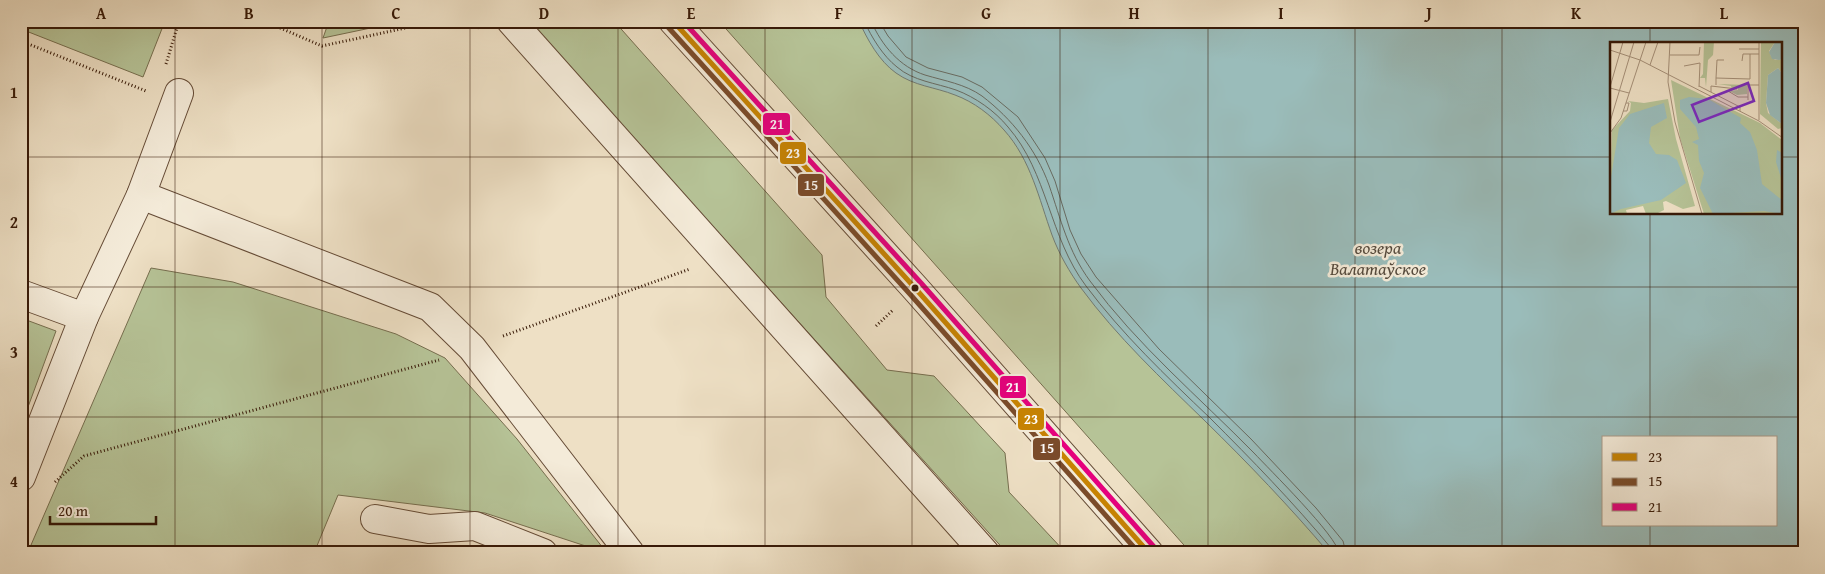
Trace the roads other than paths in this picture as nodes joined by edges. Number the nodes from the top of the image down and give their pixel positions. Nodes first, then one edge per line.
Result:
1 (511, 21) edge
2 (673, 21) edge
3 (179, 93) dead end
4 (141, 195) junction
5 (21, 294) edge
6 (84, 317) junction
7 (21, 477) edge
8 (375, 519) dead end
9 (543, 553) edge
10 (630, 553) edge
11 (985, 553) edge
12 (1149, 553) edge

1 - 11 street
2 - 12 street
3 - 4 street
4 - 6 street
4 - 10 street
5 - 6 street
6 - 7 street
8 - 9 street

